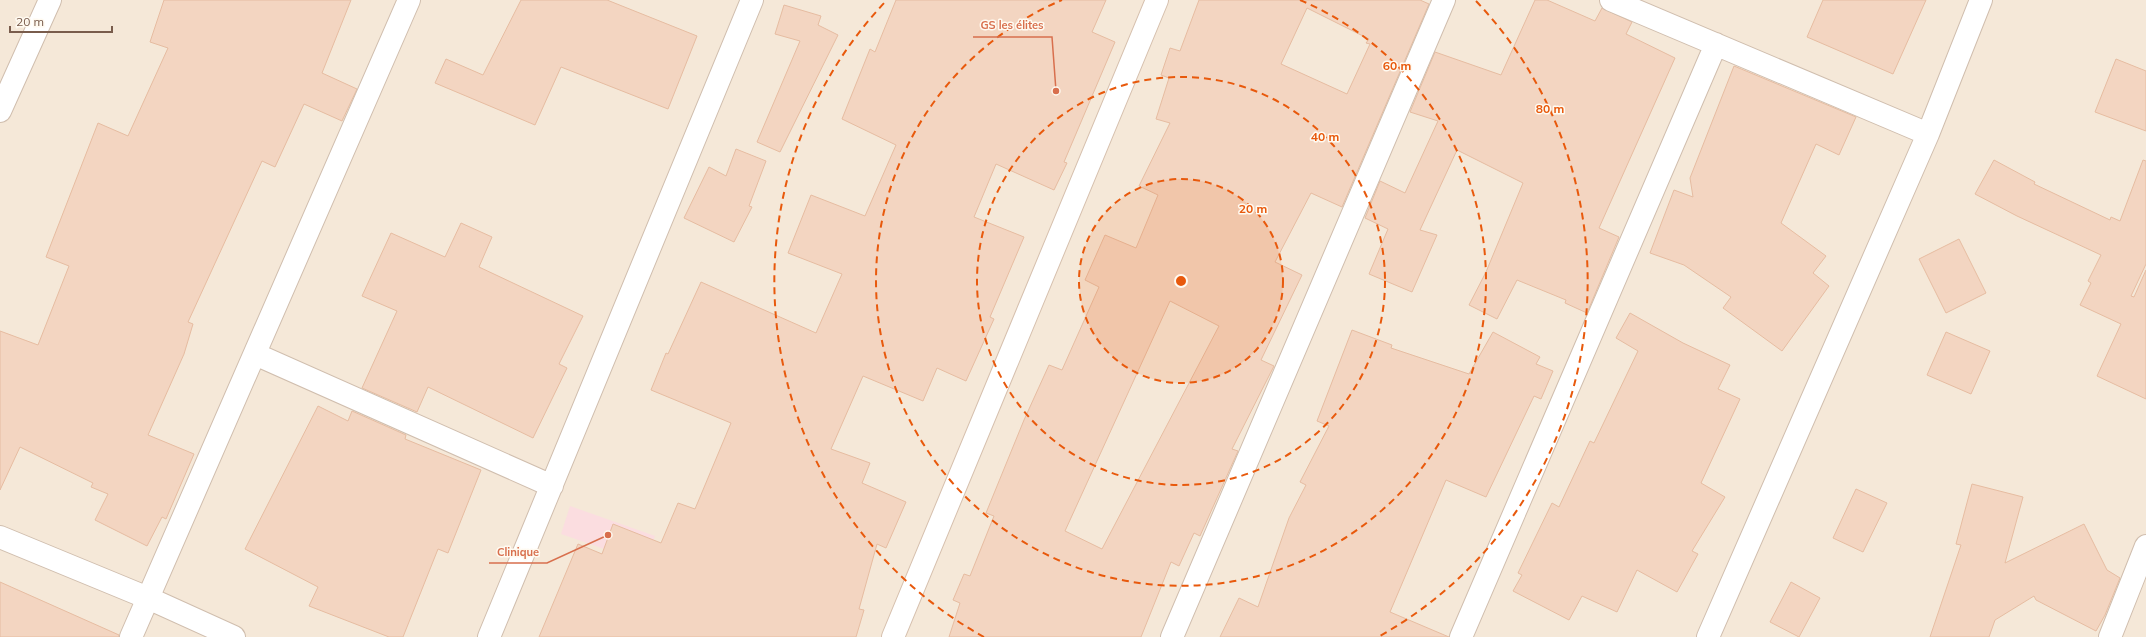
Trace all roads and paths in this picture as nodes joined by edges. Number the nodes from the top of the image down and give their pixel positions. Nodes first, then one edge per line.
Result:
1 (50, 0) edge
2 (408, 0) edge
3 (752, 0) edge
4 (1157, 0) edge
5 (1444, 0) edge
6 (1611, 0) edge
7 (1981, 0) edge
8 (1716, 44) junction
9 (0, 111) edge
10 (1928, 134) junction
11 (255, 354) junction
12 (552, 486) junction
13 (0, 538) edge
14 (2146, 546) edge
15 (148, 598) junction
16 (131, 637) edge
17 (234, 637) edge
18 (489, 637) edge
19 (893, 637) edge
20 (1172, 637) edge
21 (1461, 637) edge
22 (1708, 637) edge
23 (2110, 637) edge

1 - 9 street
2 - 11 street
3 - 12 street
4 - 19 street
5 - 20 street
6 - 8 street
7 - 10 street
8 - 10 street
8 - 21 street
10 - 22 street
11 - 12 street
11 - 15 street
12 - 18 street
13 - 15 street
14 - 23 street
15 - 16 street
15 - 17 street

